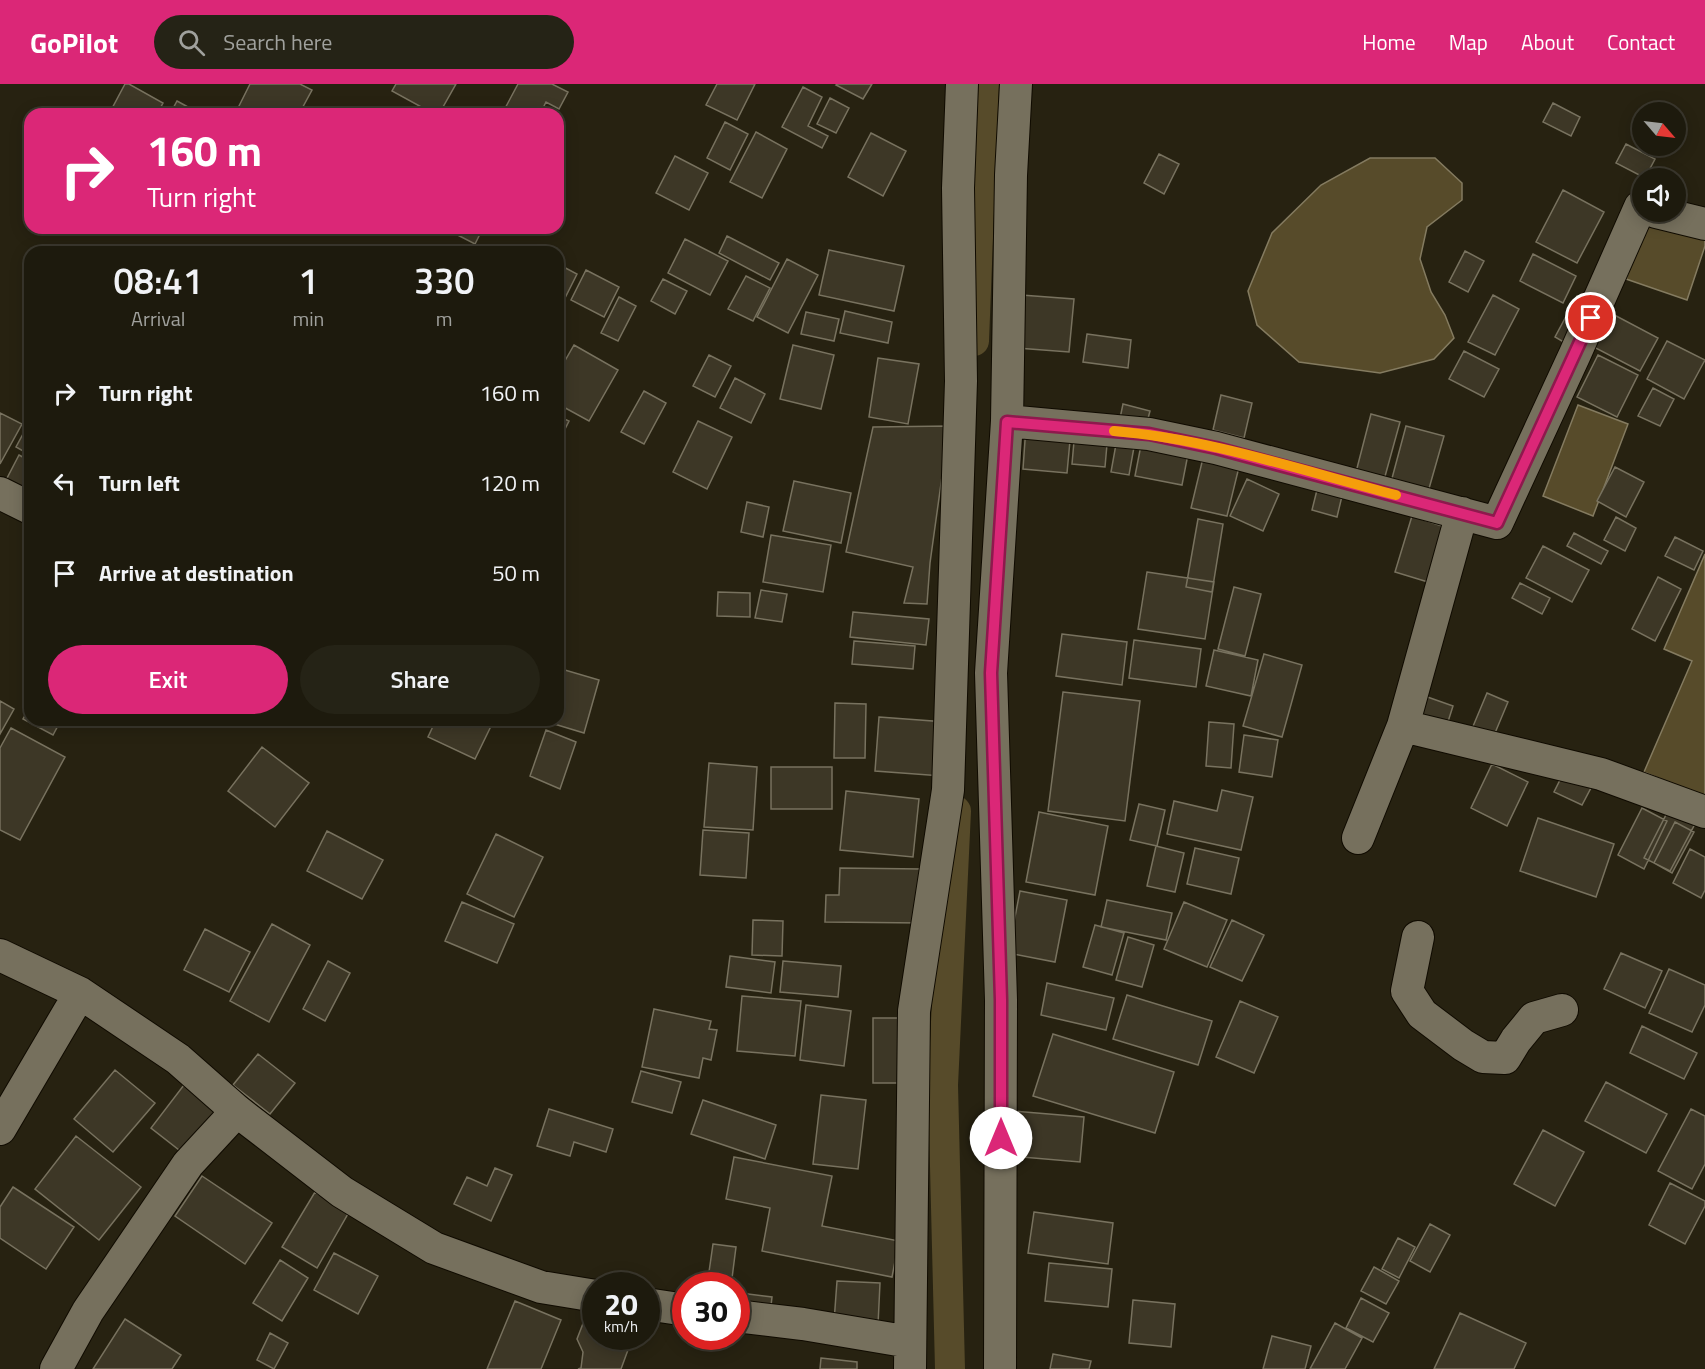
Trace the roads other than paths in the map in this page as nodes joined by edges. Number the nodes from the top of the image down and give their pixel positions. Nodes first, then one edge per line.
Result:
1 (962, 84) edge
2 (1016, 84) edge
3 (1686, 219) edge
4 (1633, 222) edge
5 (1705, 224) edge
6 (1007, 422) junction
7 (0, 493) edge
8 (24, 505) edge
9 (1462, 513) junction
10 (1403, 726) junction
11 (1705, 812) edge
12 (1358, 838) dead end
13 (1418, 937) dead end
14 (0, 955) edge
15 (80, 993) junction
16 (1562, 1010) dead end
17 (237, 1111) junction
18 (0, 1129) edge
19 (582, 1294) edge
20 (750, 1318) edge
21 (910, 1355) edge
22 (56, 1369) edge
23 (1000, 1369) edge

1 - 21 street
2 - 6 street
3 - 5 street
4 - 9 street
6 - 9 street
6 - 23 street
7 - 8 street
9 - 10 street
10 - 11 street
10 - 12 street
13 - 16 street
14 - 15 street
15 - 17 street
15 - 18 street
17 - 19 street
17 - 22 street
20 - 21 street

